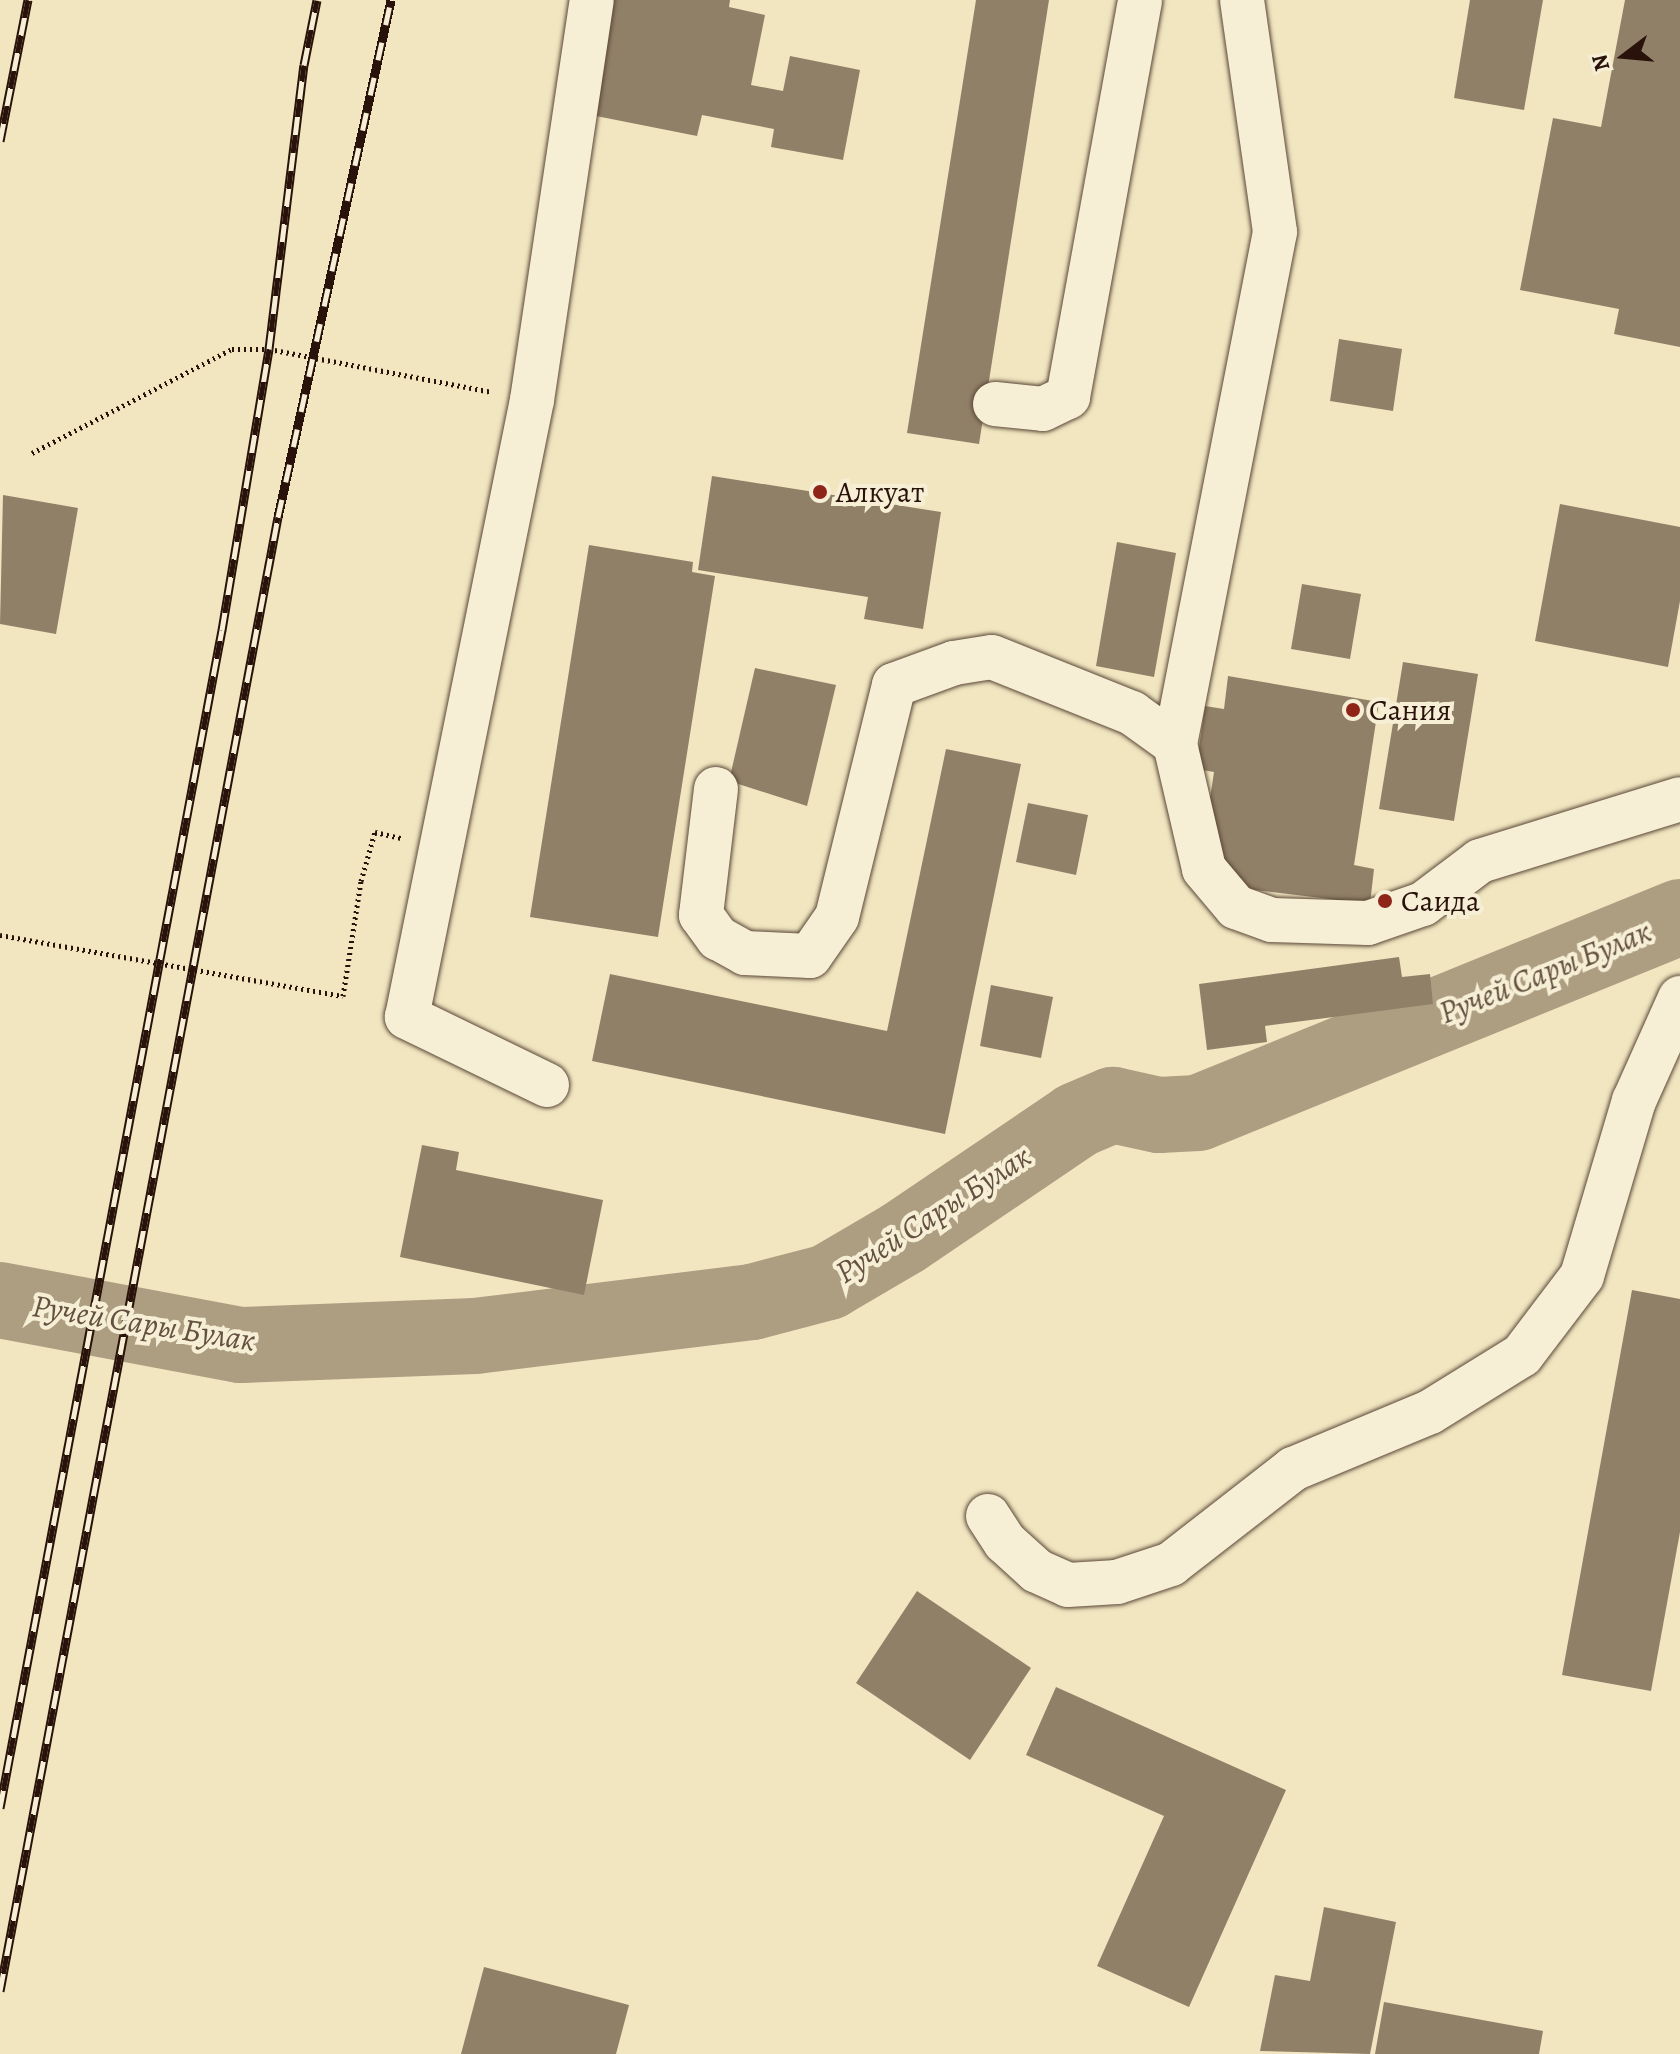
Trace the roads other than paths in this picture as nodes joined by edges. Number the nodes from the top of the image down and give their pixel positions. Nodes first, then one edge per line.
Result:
1 (592, 0) edge
2 (1140, 0) edge
3 (1242, 0) edge
4 (995, 404) dead end
5 (1175, 744) junction
6 (716, 789) dead end
7 (1680, 799) edge
8 (1680, 998) edge
9 (547, 1085) dead end
10 (988, 1516) dead end

1 - 9 lane
2 - 4 lane
3 - 5 lane
5 - 6 lane
5 - 7 lane
8 - 10 lane

